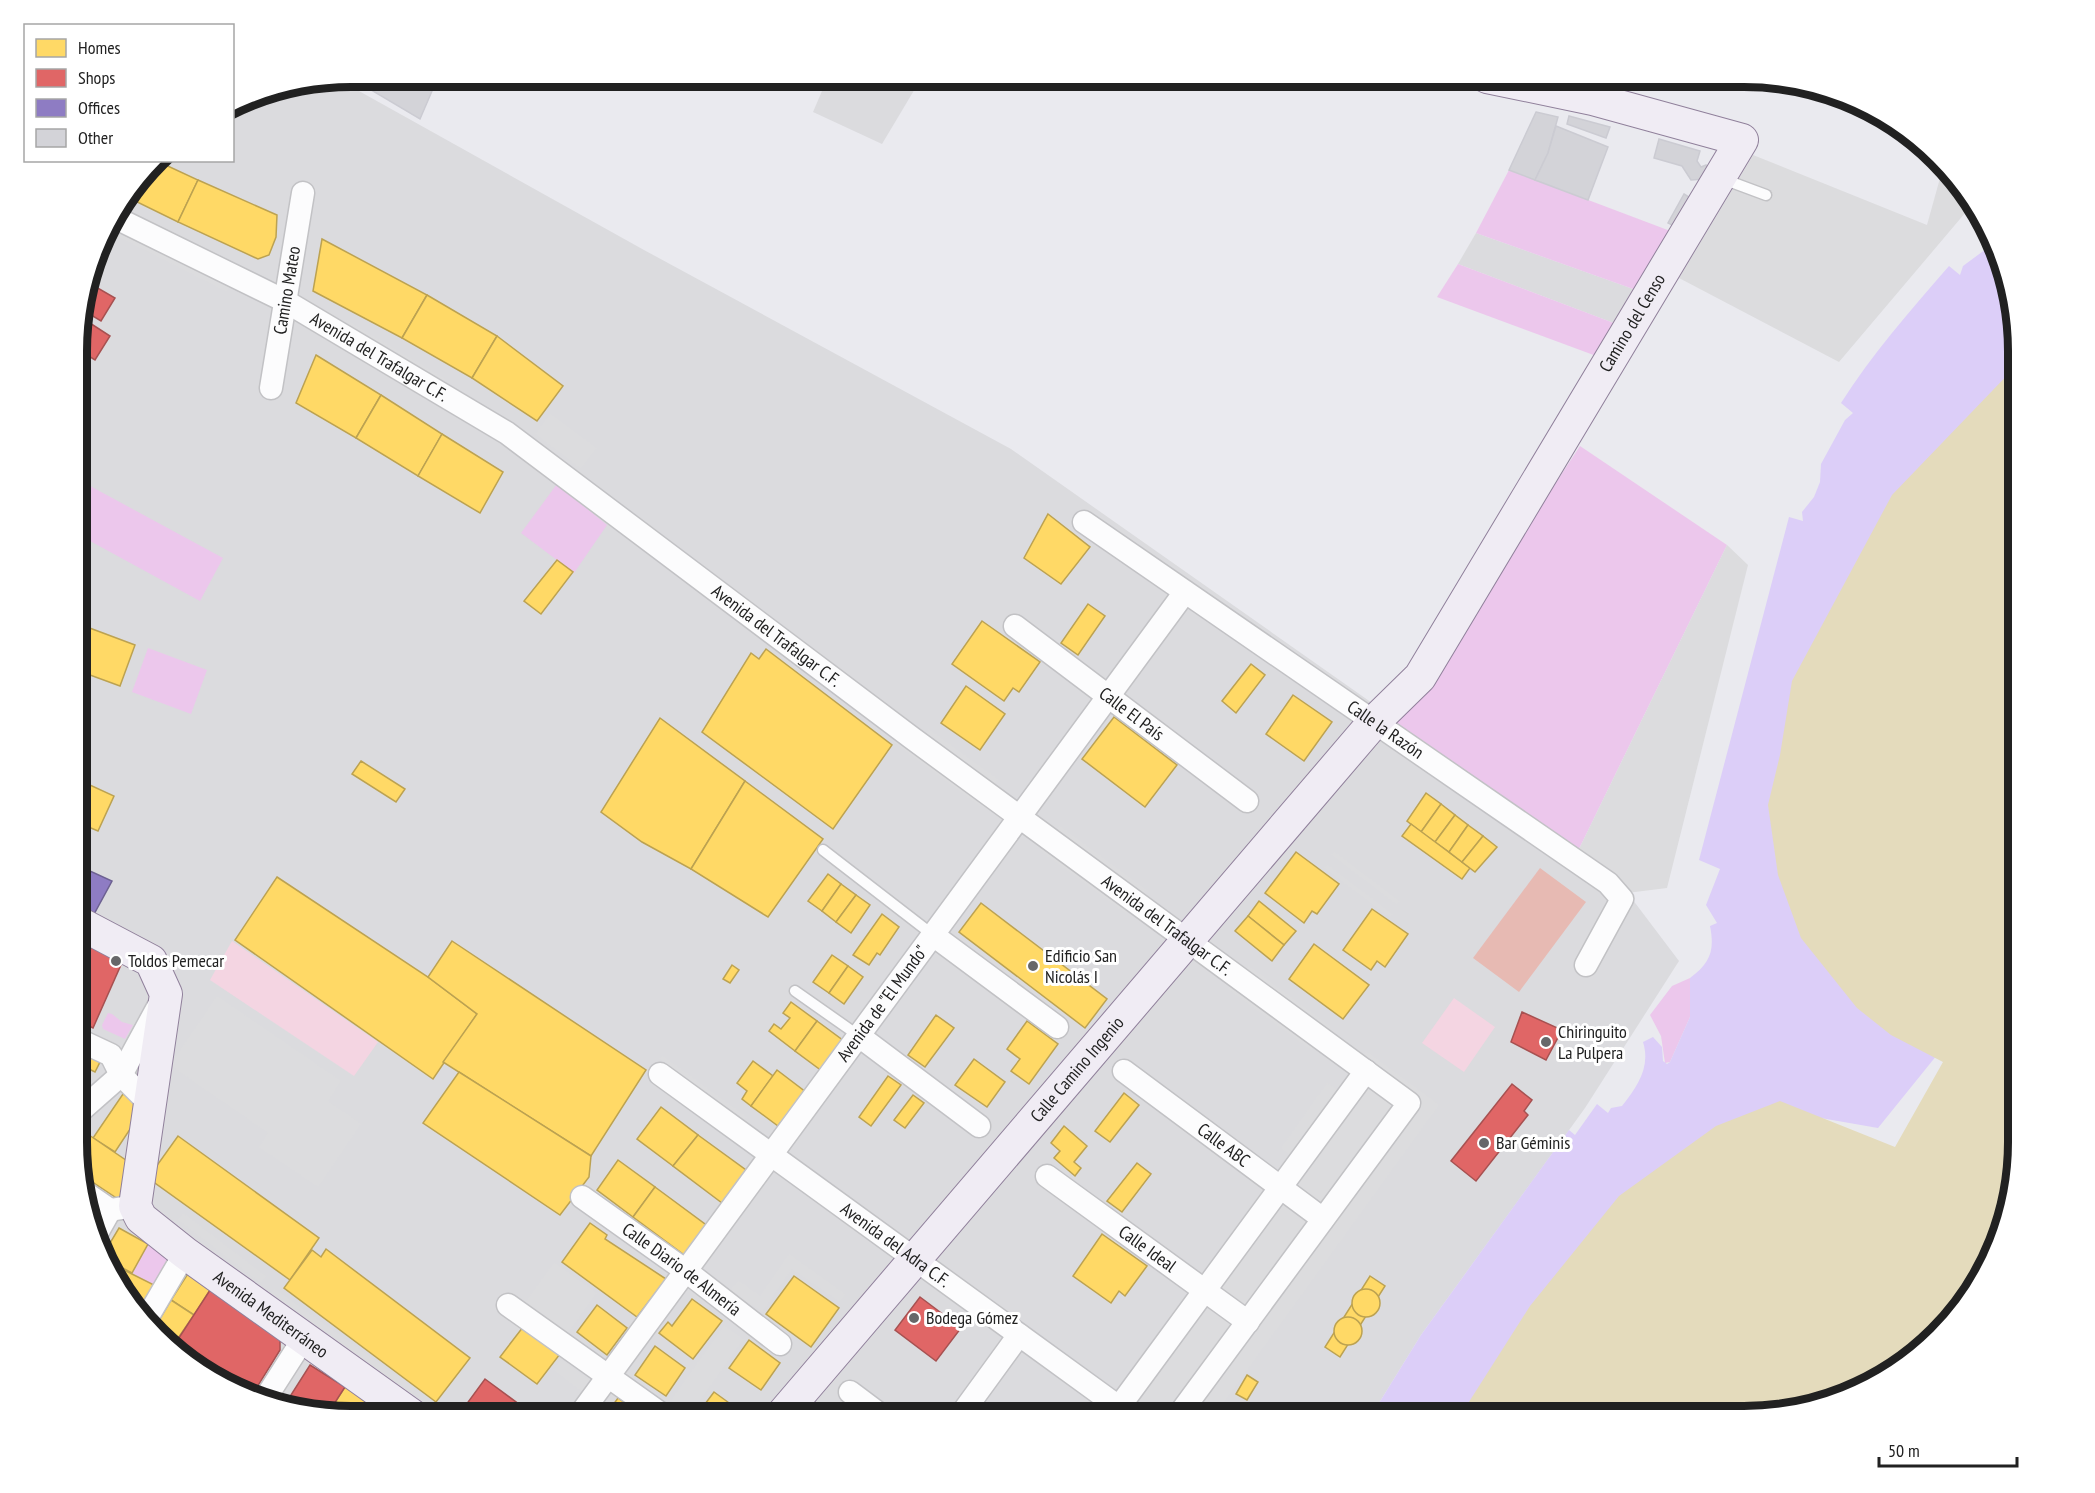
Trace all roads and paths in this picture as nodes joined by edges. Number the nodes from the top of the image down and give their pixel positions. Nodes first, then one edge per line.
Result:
1 (1535, 87) edge
2 (1719, 178) junction
3 (303, 193) dead end
4 (1766, 195) dead end
5 (121, 221) edge
6 (285, 301) junction
7 (271, 388) dead end
8 (1084, 522) dead end
9 (1185, 591) junction
10 (1015, 626) dead end
11 (1108, 696) junction
12 (1374, 722) junction
13 (1247, 801) dead end
14 (1020, 815) junction
15 (823, 850) dead end
16 (87, 927) edge
17 (933, 934) junction
18 (1188, 941) junction
19 (1586, 965) dead end
20 (795, 990) dead end
21 (166, 994) junction
22 (1057, 1027) dead end
23 (859, 1036) junction
24 (87, 1044) edge
25 (1124, 1071) dead end
26 (1366, 1071) junction
27 (660, 1074) dead end
28 (121, 1075) junction
29 (149, 1103) junction
30 (87, 1105) edge
31 (979, 1126) dead end
32 (771, 1154) junction
33 (1047, 1176) dead end
34 (1280, 1189) junction
35 (92, 1195) edge
36 (582, 1197) dead end
37 (123, 1208) junction
38 (1323, 1219) junction
39 (102, 1229) edge
40 (185, 1253) junction
41 (915, 1259) junction
42 (686, 1271) junction
43 (1204, 1290) junction
44 (508, 1305) dead end
45 (150, 1313) edge
46 (1248, 1322) junction
47 (1019, 1335) junction
48 (304, 1338) junction
49 (780, 1344) dead end
50 (609, 1376) junction
51 (850, 1392) dead end
52 (269, 1393) edge
53 (394, 1406) edge
54 (586, 1406) edge
55 (650, 1406) edge
56 (790, 1406) edge
57 (869, 1406) edge
58 (967, 1406) edge
59 (1117, 1406) edge
60 (1129, 1406) edge
61 (1185, 1406) edge

1 - 2 street, Camino del Censo
2 - 4 lane
2 - 12 street, Camino del Censo
3 - 6 street, Camino Mateo
5 - 6 street, Avenida del Trafalgar C.F.
6 - 7 street, Camino Mateo
6 - 14 street, Avenida del Trafalgar C.F.
8 - 9 street, Calle la Razón
9 - 11 street, Avenida de "El Mundo"
9 - 12 street, Calle la Razón
10 - 11 street, Calle El País
11 - 13 street, Calle El País
11 - 14 street, Avenida de "El Mundo"
12 - 18 street, Calle Camino Ingenio
12 - 19 street, Calle la Razón
14 - 17 street, Avenida de "El Mundo"
14 - 18 street, Avenida del Trafalgar C.F.
15 - 17 lane
16 - 21 street
17 - 22 street
17 - 23 street, Avenida de "El Mundo"
18 - 26 street, Avenida del Trafalgar C.F.
18 - 41 street, Calle Camino Ingenio
20 - 23 lane
21 - 28 street
21 - 29 street
23 - 31 street
23 - 32 street, Avenida de "El Mundo"
24 - 28 street
25 - 34 street, Calle ABC
26 - 34 street
26 - 38 street, Avenida del Trafalgar C.F.
27 - 32 street, Avenida del Adra C.F.
28 - 29 street
28 - 30 street
29 - 37 street
32 - 41 street, Avenida del Adra C.F.
32 - 42 street, Avenida de "El Mundo"
33 - 43 street, Calle Ideal
34 - 38 street, Calle ABC
34 - 43 street
35 - 37 street, Avenida Mediterráneo
36 - 42 street, Calle Diario de Almería
37 - 39 street
37 - 40 street, Avenida Mediterráneo
38 - 46 street
40 - 45 street
40 - 48 street, Avenida Mediterráneo
41 - 47 street, Avenida del Adra C.F.
41 - 56 street, Calle Camino Ingenio
42 - 49 street, Calle Diario de Almería
42 - 50 street, Avenida de "El Mundo"
43 - 46 street, Calle Ideal
43 - 60 street
44 - 50 street
46 - 61 street
47 - 58 street
47 - 59 street, Avenida del Adra C.F.
48 - 52 street
48 - 53 street, Avenida Mediterráneo
50 - 54 street, Avenida de "El Mundo"
50 - 55 street
51 - 57 street

